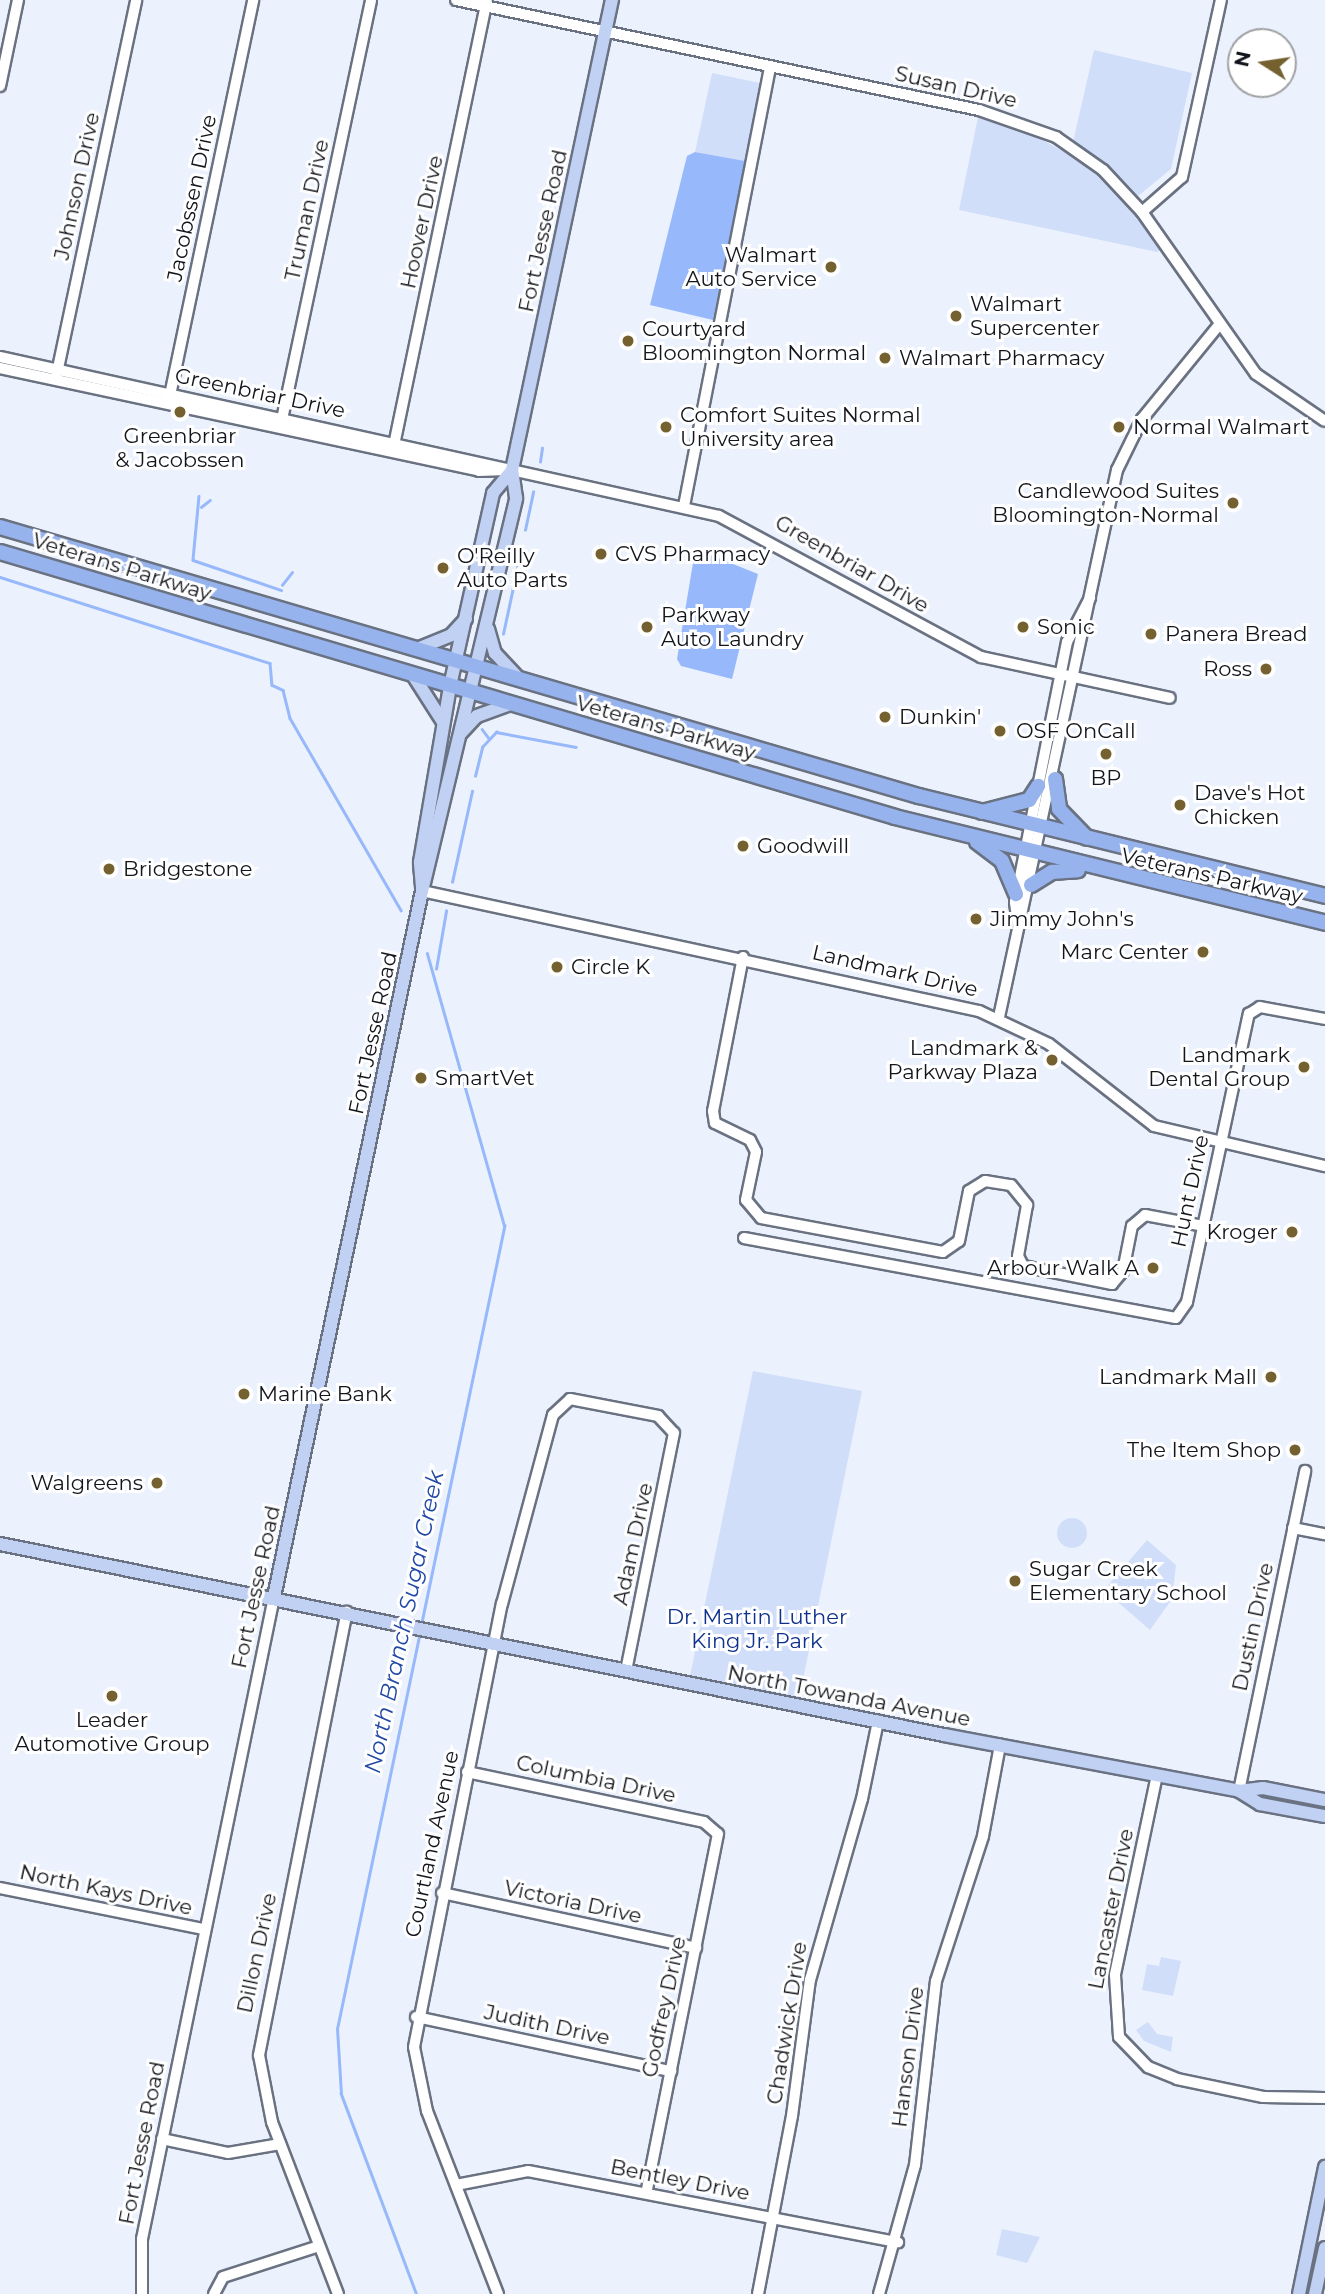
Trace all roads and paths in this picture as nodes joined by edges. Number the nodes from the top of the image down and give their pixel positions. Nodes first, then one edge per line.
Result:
1 (18, 0) edge
2 (136, 0) edge
3 (253, 0) edge
4 (371, 0) edge
5 (456, 0) edge
6 (612, 0) edge
7 (1221, 0) edge
8 (487, 3) edge
9 (605, 32) junction
10 (770, 66) junction
11 (0, 86) edge
12 (1142, 212) junction
13 (1218, 326) junction
14 (0, 357) edge
15 (0, 369) edge
16 (58, 369) junction
17 (55, 381) junction
18 (169, 399) junction
19 (1325, 421) edge
20 (281, 423) junction
21 (395, 440) junction
22 (393, 453) junction
23 (512, 470) junction
24 (684, 506) junction
25 (0, 527) edge
26 (0, 552) edge
27 (1091, 597) junction
28 (466, 618) junction
29 (487, 624) junction
30 (417, 649) junction
31 (457, 660) junction
32 (477, 666) junction
33 (413, 675) junction
34 (1060, 677) junction
35 (517, 678) junction
36 (1076, 680) junction
37 (450, 686) junction
38 (470, 692) junction
39 (1170, 698) dead end
40 (510, 704) junction
41 (443, 722) junction
42 (461, 733) junction
43 (1055, 779) junction
44 (1038, 786) junction
45 (981, 813) junction
46 (1037, 828) junction
47 (970, 838) junction
48 (1090, 841) junction
49 (1031, 853) junction
50 (1091, 869) junction
51 (1031, 886) junction
52 (422, 891) junction
53 (1016, 894) junction
54 (1325, 896) edge
55 (1325, 923) edge
56 (1018, 925) junction
57 (743, 957) junction
58 (999, 1017) junction
59 (1325, 1019) edge
60 (1219, 1145) junction
61 (1325, 1166) edge
62 (1203, 1226) junction
63 (744, 1238) dead end
64 (671, 1426) joint
65 (1305, 1471) dead end
66 (1293, 1528) junction
67 (1325, 1534) edge
68 (0, 1544) edge
69 (274, 1597) junction
70 (347, 1612) junction
71 (494, 1644) junction
72 (626, 1671) junction
73 (878, 1721) junction
74 (1000, 1745) junction
75 (467, 1772) junction
76 (1157, 1775) junction
77 (1239, 1791) junction
78 (1325, 1800) edge
79 (1325, 1816) edge
80 (715, 1828) joint
81 (0, 1888) edge
82 (442, 1893) junction
83 (204, 1930) junction
84 (696, 1948) junction
85 (416, 2017) junction
86 (671, 2071) junction
87 (1325, 2098) edge
88 (162, 2139) junction
89 (280, 2144) junction
90 (1325, 2167) edge
91 (456, 2185) junction
92 (646, 2193) junction
93 (772, 2217) junction
94 (898, 2242) junction
95 (319, 2246) junction
96 (1325, 2248) edge
97 (215, 2289) edge
98 (142, 2294) edge
99 (338, 2294) edge
100 (498, 2294) edge
101 (758, 2294) edge
102 (879, 2294) edge
103 (1299, 2294) edge
104 (1315, 2294) edge

1 - 11 street
2 - 16 street, Johnson Drive
3 - 18 street, Jacobssen Drive
4 - 20 street, Truman Drive
5 - 8 street, Susan Drive
6 - 9 main road, Fort Jesse Road
7 - 12 street
8 - 9 street, Susan Drive
8 - 21 street, Hoover Drive
9 - 10 street, Susan Drive
9 - 23 main road, Fort Jesse Road
10 - 12 street, Susan Drive
10 - 24 street
12 - 13 street, Susan Drive
13 - 19 street, Susan Drive
13 - 27 street
14 - 16 street, Greenbriar Drive
15 - 17 street, Greenbriar Drive
16 - 17 street, Johnson Drive
16 - 18 street, Greenbriar Drive
17 - 18 street, Greenbriar Drive
18 - 20 street, Greenbriar Drive
20 - 21 street, Greenbriar Drive
20 - 22 street, Greenbriar Drive
21 - 22 street, Hoover Drive
21 - 23 street, Greenbriar Drive
22 - 23 street, Greenbriar Drive
23 - 24 street, Greenbriar Drive
23 - 28 main road, Fort Jesse Road
23 - 29 main road, Fort Jesse Road
24 - 34 street, Greenbriar Drive
25 - 30 highway, Veterans Parkway
26 - 33 highway, Veterans Parkway
27 - 34 street
27 - 36 street
28 - 30 main road
28 - 31 main road, Fort Jesse Road
29 - 32 main road, Fort Jesse Road
29 - 35 main road
30 - 31 highway, Veterans Parkway
31 - 32 highway, Veterans Parkway
31 - 37 main road, Fort Jesse Road
32 - 35 highway, Veterans Parkway
32 - 38 main road, Fort Jesse Road
33 - 37 highway, Veterans Parkway
33 - 41 main road
34 - 36 street, Greenbriar Drive
34 - 44 street
35 - 45 highway, Veterans Parkway
36 - 39 street, Greenbriar Drive
36 - 43 street
37 - 38 highway, Veterans Parkway
37 - 41 main road, Fort Jesse Road
38 - 40 highway, Veterans Parkway
38 - 42 main road, Fort Jesse Road
40 - 42 main road
40 - 47 highway, Veterans Parkway
41 - 52 main road, Fort Jesse Road
42 - 52 main road, Fort Jesse Road
43 - 46 street
43 - 48 highway
44 - 45 highway
44 - 46 street
45 - 46 highway, Veterans Parkway
46 - 48 highway, Veterans Parkway
46 - 49 street
47 - 49 highway, Veterans Parkway
47 - 53 highway
48 - 54 highway, Veterans Parkway
49 - 50 highway, Veterans Parkway
49 - 51 street
49 - 53 street
50 - 51 highway
50 - 55 highway, Veterans Parkway
51 - 56 street
52 - 57 street, Landmark Drive
52 - 69 main road, Fort Jesse Road
53 - 56 street
56 - 58 street
57 - 58 street, Landmark Drive
57 - 62 street
58 - 60 street, Landmark Drive
59 - 60 street, Hunt Drive
60 - 61 street, Landmark Drive
60 - 62 street, Hunt Drive
62 - 63 street, Hunt Drive
64 - 71 street, Courtland Avenue
64 - 72 street, Adam Drive
65 - 66 street, Dustin Drive
66 - 67 street
66 - 77 street, Dustin Drive
68 - 69 main road, North Towanda Avenue
69 - 70 main road, North Towanda Avenue
69 - 83 street, Fort Jesse Road
70 - 71 main road, North Towanda Avenue
70 - 89 street, Dillon Drive
71 - 72 main road, North Towanda Avenue
71 - 75 street, Courtland Avenue
72 - 73 main road, North Towanda Avenue
73 - 74 main road, North Towanda Avenue
73 - 93 street, Chadwick Drive
74 - 76 main road, North Towanda Avenue
74 - 94 street, Hanson Drive
75 - 80 street, Columbia Drive
75 - 82 street, Courtland Avenue
76 - 77 main road, North Towanda Avenue
76 - 87 street, Lancaster Drive
77 - 78 main road, North Towanda Avenue
77 - 79 main road, North Towanda Avenue
80 - 84 street, Godfrey Drive
81 - 83 street, North Kays Drive
82 - 84 street, Victoria Drive
82 - 85 street, Courtland Avenue
83 - 88 street, Fort Jesse Road
84 - 86 street, Godfrey Drive
85 - 86 street, Judith Drive
85 - 91 street, Courtland Avenue
86 - 92 street, Godfrey Drive
88 - 89 street
88 - 98 street, Fort Jesse Road
89 - 95 street, Dillon Drive
90 - 103 main road
91 - 92 street, Bentley Drive
91 - 100 street, Courtland Avenue
92 - 93 street, Bentley Drive
93 - 94 street, Bentley Drive
93 - 101 street, Chadwick Drive
94 - 102 street, Hanson Drive
95 - 97 street
95 - 99 street, Dillon Drive
96 - 104 main road

